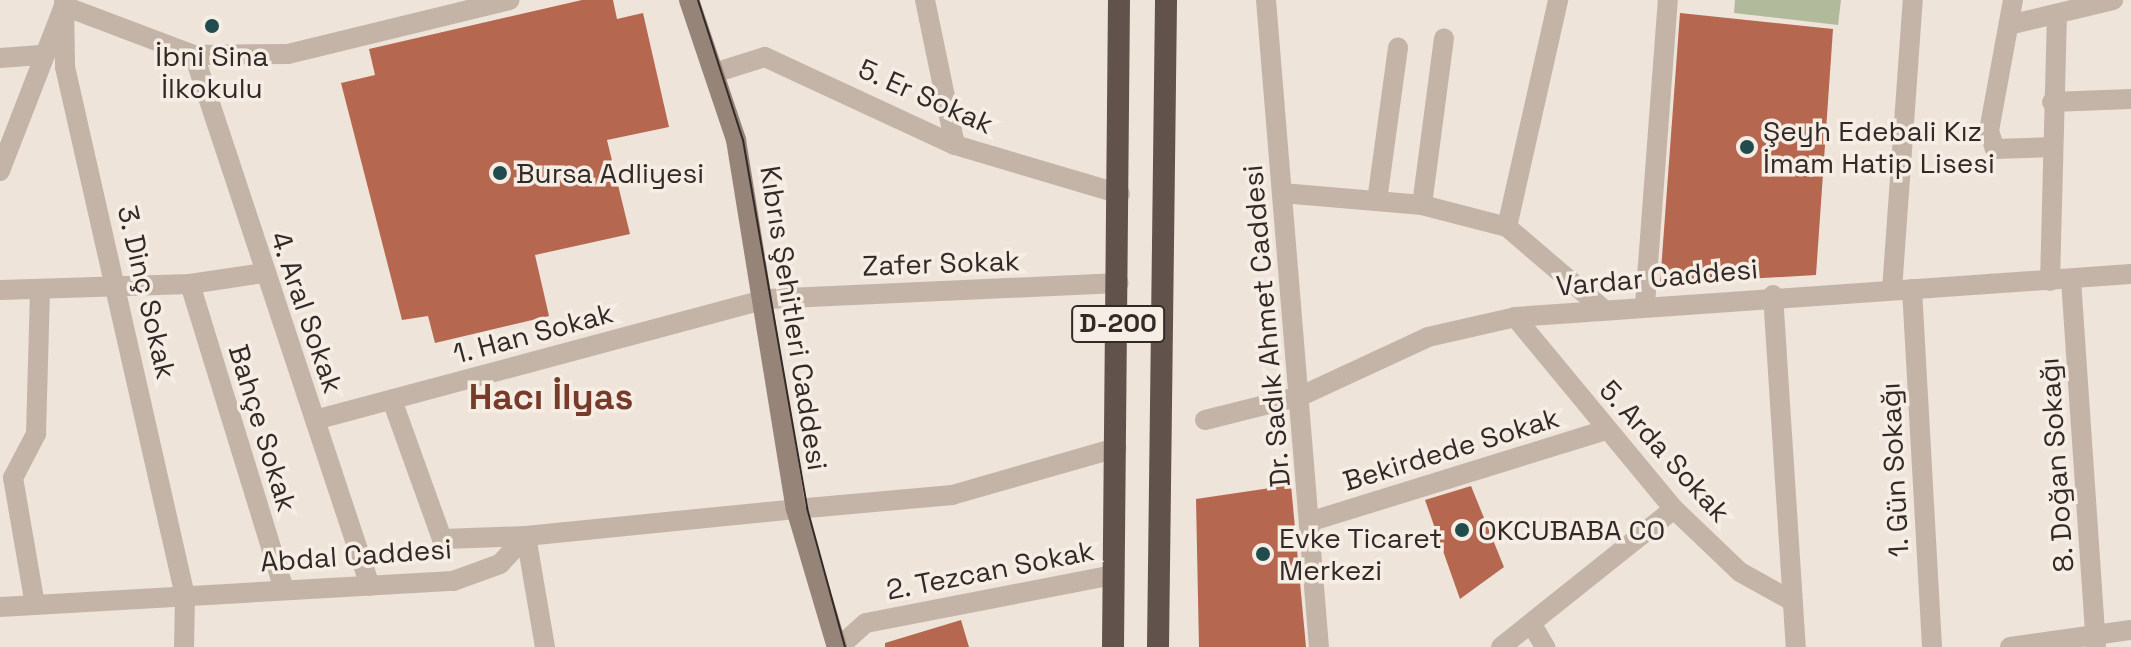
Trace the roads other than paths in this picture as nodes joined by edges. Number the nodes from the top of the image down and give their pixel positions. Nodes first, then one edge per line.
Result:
1 (510, 0) edge
2 (689, 0) edge
3 (925, 0) edge
4 (1119, 0) edge
5 (1166, 0) edge
6 (1266, 0) edge
7 (1558, 0) edge
8 (1668, 0) edge
9 (1913, 0) edge
10 (2013, 0) edge
11 (2113, 0) edge
12 (64, 3) edge
13 (481, 3) edge
14 (2057, 17) junction
15 (2013, 24) junction
16 (1444, 38) dead end
17 (1398, 47) dead end
18 (41, 55) junction
19 (194, 55) junction
20 (0, 58) edge
21 (714, 73) junction
22 (2131, 99) edge
23 (2052, 102) junction
24 (955, 145) junction
25 (2052, 147) junction
26 (0, 171) edge
27 (1282, 193) junction
28 (1120, 194) junction
29 (1377, 201) junction
30 (1422, 205) junction
31 (1507, 227) junction
32 (264, 273) junction
33 (2131, 274) edge
34 (2061, 280) junction
35 (1119, 283) junction
36 (190, 284) junction
37 (118, 287) junction
38 (0, 290) edge
39 (40, 290) junction
40 (1902, 290) junction
41 (1773, 295) junction
42 (766, 299) junction
43 (1645, 304) junction
44 (1602, 308) junction
45 (1515, 317) junction
46 (1301, 396) junction
47 (392, 400) junction
48 (315, 420) junction
49 (1205, 420) dead end
50 (1606, 430) junction
51 (1116, 448) junction
52 (796, 509) junction
53 (1674, 509) junction
54 (1312, 521) junction
55 (526, 536) junction
56 (1114, 575) junction
57 (370, 586) junction
58 (283, 587) junction
59 (185, 596) junction
60 (1792, 601) junction
61 (35, 605) junction
62 (0, 607) edge
63 (1532, 625) junction
64 (2131, 630) edge
65 (2095, 642) edge
66 (184, 647) edge
67 (545, 647) edge
68 (838, 647) edge
69 (1113, 647) edge
70 (1158, 647) edge
71 (1319, 647) edge
72 (1501, 647) edge
73 (1545, 647) edge
74 (1796, 647) edge
75 (1932, 647) edge
76 (2010, 647) edge

1 - 13 street
2 - 21 main road, Kıbrıs Şehitleri Caddesi
3 - 24 street
4 - 28 highway, D-200
5 - 70 highway, D-200
6 - 27 street, Dr. Sadık Ahmet Caddesi
7 - 31 street
8 - 43 street
9 - 40 street, 1. Gün Sokağı
10 - 15 street
11 - 14 street
12 - 18 street
12 - 19 street
12 - 37 street, 3. Dinç Sokak
13 - 19 street
14 - 15 street
14 - 23 street, 8. Doğan Sokağı
15 - 25 street
16 - 30 street
17 - 29 street
18 - 20 street
18 - 26 street
19 - 32 street, 4. Aral Sokak
21 - 24 street, 5. Er Sokak
21 - 42 main road, Kıbrıs Şehitleri Caddesi
22 - 23 street
23 - 25 street, 8. Doğan Sokağı
24 - 28 street, 5. Er Sokak
25 - 34 street, 8. Doğan Sokağı
27 - 29 street
27 - 46 street, Dr. Sadık Ahmet Caddesi
28 - 35 highway, D-200
29 - 30 street
30 - 31 street
31 - 44 street
32 - 36 street
32 - 48 street, 4. Aral Sokak
33 - 34 street, Vardar Caddesi
34 - 40 street, Vardar Caddesi
34 - 65 street, 8. Doğan Sokağı
35 - 42 street, Zafer Sokak
35 - 51 highway, D-200
36 - 37 street
36 - 58 street, Bahçe Sokak
37 - 39 street
37 - 59 street, 3. Dinç Sokak
38 - 39 street
39 - 61 street
40 - 41 street, Vardar Caddesi
40 - 75 street, 1. Gün Sokağı
41 - 43 street, Vardar Caddesi
41 - 60 street
42 - 47 street, 1. Han Sokak
42 - 52 main road, Kıbrıs Şehitleri Caddesi
43 - 44 street, Vardar Caddesi
44 - 45 street, Vardar Caddesi
45 - 46 street, Vardar Caddesi
45 - 50 street, 5. Arda Sokak
46 - 49 street, Vardar Caddesi
46 - 54 street, Dr. Sadık Ahmet Caddesi
47 - 48 street, 1. Han Sokak
47 - 55 street
48 - 57 street, 4. Aral Sokak
50 - 53 street, 5. Arda Sokak
50 - 54 street, Bekirdede Sokak
51 - 52 street
51 - 56 highway, D-200
52 - 55 street
52 - 68 main road, Kıbrıs Şehitleri Caddesi
53 - 60 street, 5. Arda Sokak
53 - 63 street
54 - 71 street, Dr. Sadık Ahmet Caddesi
55 - 57 street, Abdal Caddesi
55 - 67 street
56 - 68 street, 2. Tezcan Sokak
56 - 69 highway, D-200
57 - 58 street, Abdal Caddesi
58 - 59 street, Abdal Caddesi
59 - 61 street, Abdal Caddesi
59 - 66 street, 3. Dinç Sokak
60 - 74 street
61 - 62 street, Abdal Caddesi
63 - 72 street
63 - 73 street
64 - 65 street
65 - 76 street

